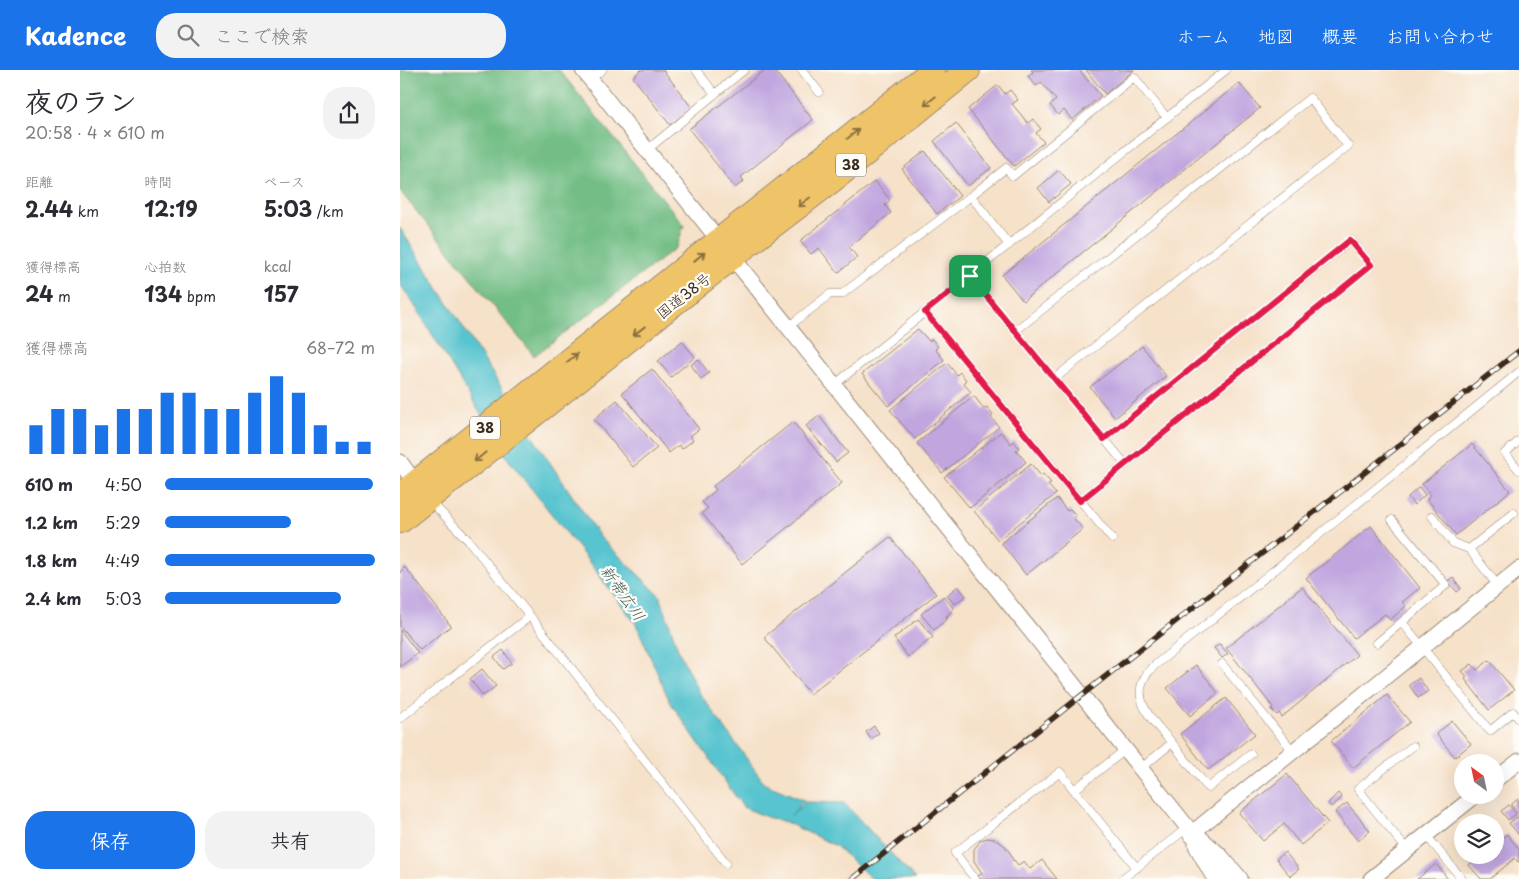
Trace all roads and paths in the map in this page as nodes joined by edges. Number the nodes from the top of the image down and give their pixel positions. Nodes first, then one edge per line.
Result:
1 (696, 70) edge
2 (744, 70) edge
3 (802, 70) edge
4 (933, 70) edge
5 (968, 70) edge
6 (1226, 70) edge
7 (592, 73) edge
8 (819, 92) dead end
9 (715, 94) junction
10 (1167, 118) junction
11 (647, 150) junction
12 (971, 196) junction
13 (1009, 244) junction
14 (726, 249) junction
15 (970, 276) junction
16 (925, 312) junction
17 (788, 327) junction
18 (1015, 331) junction
19 (1519, 372) edge
20 (1054, 379) junction
21 (834, 385) junction
22 (1104, 439) junction
23 (1519, 441) edge
24 (400, 462) edge
25 (1125, 464) junction
26 (1519, 470) edge
27 (414, 492) edge
28 (1080, 501) junction
29 (1514, 513) dead end
30 (1432, 516) dead end
31 (1392, 520) dead end
32 (400, 521) edge
33 (1112, 540) dead end
34 (1469, 549) junction
35 (1519, 569) edge
36 (1498, 586) junction
37 (530, 616) junction
38 (1402, 622) junction
39 (1377, 643) dead end
40 (1422, 647) junction
41 (1222, 664) dead end
42 (400, 718) edge
43 (1519, 719) edge
44 (1172, 743) junction
45 (1413, 746) dead end
46 (1126, 750) junction
47 (1293, 751) junction
48 (1251, 754) dead end
49 (1519, 761) edge
50 (1140, 769) junction
51 (1504, 773) edge
52 (1074, 790) junction
53 (1464, 804) edge
54 (1189, 831) junction
55 (1426, 834) junction
56 (1407, 850) junction
57 (726, 863) dead end
58 (1136, 868) junction
59 (975, 879) edge
60 (1122, 879) edge
61 (1217, 879) edge
62 (1238, 879) edge
63 (1371, 879) edge
64 (1462, 879) edge

1 - 9 lane
2 - 9 lane
3 - 8 lane
14 -> 4 highway, 国道38号 / 38
5 -> 14 highway, 国道38号 / 38
6 - 10 lane
7 - 11 street
9 - 11 lane
10 - 12 lane
10 - 13 lane
11 - 14 street
12 - 13 lane
12 - 17 lane
13 - 15 lane
14 - 17 street
14 - 27 highway, 国道38号 / 38
15 - 16 lane
15 - 18 lane
16 - 21 lane
16 - 28 lane
17 - 21 street
18 - 20 lane
18 - 20 lane
19 - 44 lane
20 - 22 lane
21 - 46 street
22 - 25 lane
22 - 25 lane
23 - 26 lane
24 - 27 street
25 - 28 lane
27 - 32 highway, 国道38号 / 38
27 - 37 lane
28 - 33 lane
29 - 34 lane
30 - 34 lane
31 - 38 lane
34 - 36 lane
35 - 36 street
36 - 40 street
37 - 42 lane
37 - 57 lane
38 - 39 lane
38 - 40 lane
40 - 43 lane
40 - 47 street
41 - 47 lane
44 - 48 lane
44 - 50 lane
45 - 56 lane
46 - 50 street
46 - 52 lane
47 - 54 street
49 - 51 street
50 - 54 street
52 - 58 lane
52 - 59 lane
53 - 55 street
54 - 58 lane
54 - 61 street
54 - 62 street
55 - 56 street
55 - 64 lane
56 - 63 street
58 - 60 lane

